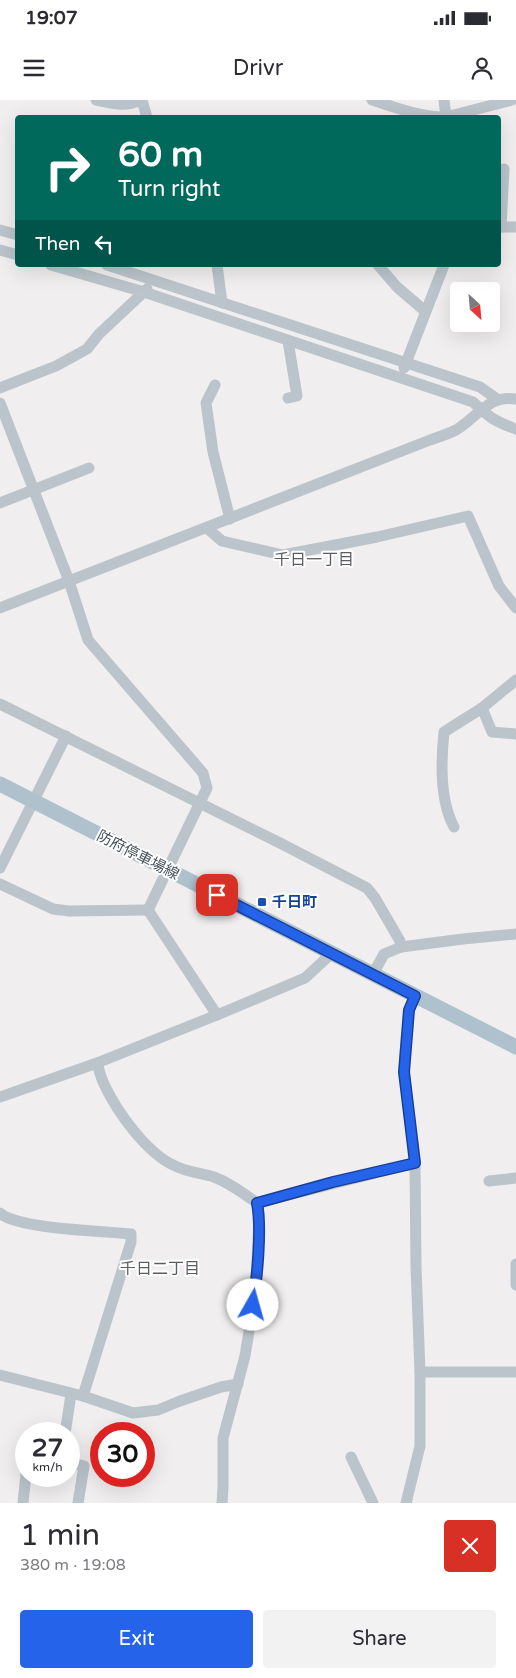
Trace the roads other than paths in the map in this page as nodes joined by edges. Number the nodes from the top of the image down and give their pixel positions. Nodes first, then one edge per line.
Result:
1 (96, 100) edge
2 (141, 100) edge
3 (372, 100) edge
4 (444, 100) edge
5 (512, 100) edge
6 (146, 115) edge
7 (429, 115) edge
8 (446, 115) edge
9 (454, 115) edge
10 (504, 169) dead end
11 (501, 212) edge
12 (501, 227) edge
13 (516, 227) edge
14 (0, 230) edge
15 (15, 235) edge
16 (0, 250) edge
17 (15, 254) edge
18 (58, 267) edge
19 (113, 267) edge
20 (218, 267) edge
21 (380, 267) edge
22 (443, 267) edge
23 (154, 280) junction
24 (144, 292) junction
25 (222, 303) junction
26 (425, 312) junction
27 (288, 341) junction
28 (405, 363) junction
29 (401, 378) junction
30 (215, 385) dead end
31 (0, 388) edge
32 (288, 398) dead end
33 (497, 399) junction
34 (516, 399) edge
35 (0, 403) edge
36 (482, 410) junction
37 (516, 429) edge
38 (89, 468) dead end
39 (33, 489) junction
40 (0, 503) edge
41 (230, 519) junction
42 (207, 528) junction
43 (69, 581) junction
44 (0, 608) edge
45 (516, 608) edge
46 (516, 680) edge
47 (0, 704) edge
48 (482, 708) junction
49 (516, 734) edge
50 (66, 736) junction
51 (0, 784) edge
52 (33, 801) junction
53 (200, 804) junction
54 (454, 827) dead end
55 (0, 868) edge
56 (168, 870) junction
57 (0, 884) edge
58 (148, 910) junction
59 (516, 934) edge
60 (401, 947) junction
61 (332, 953) junction
62 (373, 974) junction
63 (415, 996) junction
64 (217, 1015) junction
65 (516, 1047) edge
66 (97, 1063) junction
67 (0, 1097) edge
68 (415, 1163) junction
69 (516, 1178) edge
70 (488, 1181) dead end
71 (257, 1203) junction
72 (0, 1213) edge
73 (516, 1264) edge
74 (516, 1285) edge
75 (420, 1372) junction
76 (516, 1372) edge
77 (0, 1375) edge
78 (238, 1384) junction
79 (71, 1394) junction
80 (83, 1396) junction
81 (67, 1422) edge
82 (351, 1457) dead end
83 (80, 1465) edge
84 (24, 1487) edge
85 (22, 1503) edge
86 (78, 1503) edge
87 (222, 1503) edge
88 (373, 1503) edge
89 (406, 1503) edge

1 - 2 street
2 - 6 street
3 - 7 street
4 - 8 street
5 - 9 street
10 - 11 street
12 - 13 street
14 - 15 street
16 - 17 street
18 - 24 street
19 - 23 street
20 - 25 street
21 - 26 street
22 - 26 street
23 - 24 street
23 - 25 street
24 - 27 street
24 - 31 street
25 - 28 street
26 - 28 street
27 - 29 street
27 - 32 street
28 - 29 street
28 - 33 street
29 - 36 street
30 - 41 street
33 - 34 street
33 - 36 street
35 - 39 street
36 - 37 street
36 - 41 street
38 - 39 street
39 - 40 street
39 - 43 street
41 - 42 street
42 - 43 street
42 - 45 street
43 - 44 street
43 - 53 street
46 - 48 street
47 - 50 street
48 - 49 street
48 - 54 street
50 - 52 street
50 - 53 street
51 - 52 main road, 防府停車場線
52 - 55 street
52 - 56 main road, 防府停車場線
53 - 56 street
53 - 60 street
56 - 58 street
56 - 61 main road, 防府停車場線
57 - 58 street
58 - 64 street
59 - 60 street
60 - 62 street
61 - 62 main road, 防府停車場線
61 - 64 street
62 - 63 main road, 防府停車場線
63 - 65 main road, 防府停車場線
63 - 68 street
64 - 66 street
66 - 67 street
66 - 71 street
68 - 71 street
68 - 75 street
69 - 70 street
71 - 78 street
72 - 80 street
73 - 74 street
75 - 76 street
75 - 89 street
77 - 79 street
78 - 80 street
78 - 87 street
79 - 80 street
79 - 81 street
82 - 88 street
83 - 86 street
84 - 85 street

